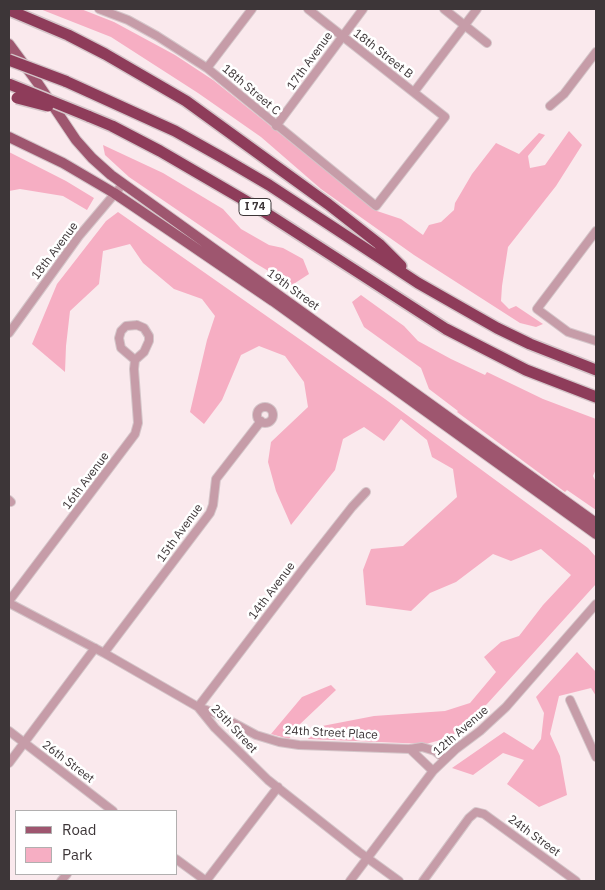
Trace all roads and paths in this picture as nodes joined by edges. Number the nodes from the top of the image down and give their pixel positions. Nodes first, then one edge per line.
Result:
1 (99, 9) edge
2 (252, 9) edge
3 (308, 9) edge
4 (363, 9) edge
5 (444, 9) edge
6 (477, 9) edge
7 (9, 10) edge
8 (464, 26) junction
9 (342, 37) junction
10 (487, 43) dead end
11 (9, 44) edge
12 (596, 52) edge
13 (9, 60) edge
14 (208, 68) junction
15 (9, 84) edge
16 (414, 92) junction
17 (13, 96) edge
18 (550, 106) dead end
19 (88, 116) junction
20 (276, 126) junction
21 (9, 137) edge
22 (123, 184) junction
23 (114, 193) junction
24 (376, 206) joint
25 (596, 231) edge
26 (418, 283) junction
27 (9, 333) edge
28 (596, 341) edge
29 (135, 360) junction
30 (596, 370) edge
31 (596, 397) edge
32 (261, 421) dead end
33 (366, 492) dead end
34 (595, 530) edge
35 (9, 602) edge
36 (596, 604) edge
37 (95, 648) junction
38 (104, 653) junction
39 (570, 700) dead end
40 (198, 707) junction
41 (9, 731) edge
42 (24, 743) junction
43 (410, 749) junction
44 (596, 757) edge
45 (444, 759) junction
46 (9, 763) edge
47 (433, 771) junction
48 (278, 787) junction
49 (112, 810) edge
50 (367, 858) junction
51 (178, 860) edge
52 (206, 881) edge
53 (350, 881) edge
54 (399, 881) edge
55 (423, 881) edge
56 (576, 881) edge

1 - 14 street, 18th Street C
2 - 14 street
3 - 9 street, 18th Street B
4 - 9 street, 17th Avenue
5 - 8 street
6 - 8 street
7 - 26 highway
8 - 10 street
8 - 16 street
9 - 16 street, 18th Street B
9 - 20 street, 17th Avenue
11 - 22 main road, 19th Street
12 - 18 street
13 - 26 highway, I 74, bridge
14 - 20 street, 18th Street C
15 - 19 highway, I 74, bridge
16 - 24 street, 18th Street B
17 - 19 highway, bridge
19 - 31 highway, I 74
20 - 24 street, 18th Street C
21 - 23 main road, 19th Street
22 - 23 street, 18th Avenue
22 - 34 main road, 19th Street
23 - 27 street, 18th Avenue
23 - 34 main road, 19th Street
25 - 28 street
26 - 30 highway, I 74
29 - 29 street
29 - 35 street, 16th Avenue
32 - 38 street, 15th Avenue
33 - 40 street, 14th Avenue
35 - 37 street, 25th Street
36 - 45 street, 12th Avenue
37 - 38 street, 25th Street
37 - 42 street
38 - 40 street, 25th Street
39 - 44 street
40 - 43 street, 24th Street Place
40 - 48 street, 25th Street
41 - 42 street, 26th Street
42 - 46 street
42 - 49 street, 26th Street
43 - 45 street, 24th Street Place
43 - 47 street
45 - 47 street, 12th Avenue
47 - 50 street, 12th Avenue
48 - 50 street, 25th Street
48 - 52 street
50 - 53 street, 12th Avenue
50 - 54 street, 25th Street
51 - 52 street
55 - 56 street, 24th Street

